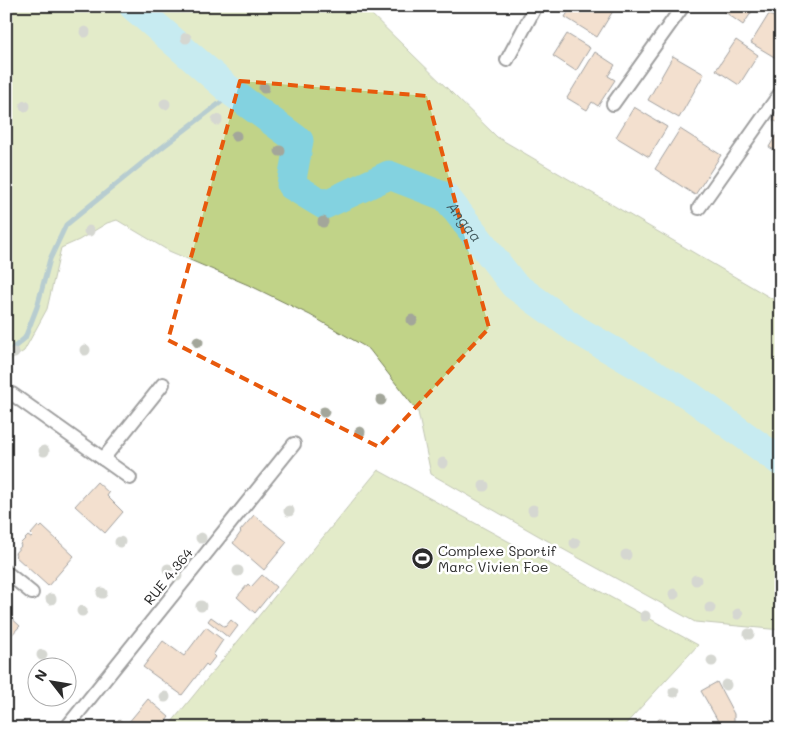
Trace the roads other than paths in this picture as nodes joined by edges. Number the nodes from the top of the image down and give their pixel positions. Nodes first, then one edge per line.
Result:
1 (536, 6) edge
2 (683, 6) edge
3 (507, 60) dead end
4 (781, 92) edge
5 (613, 104) dead end
6 (699, 208) dead end
7 (163, 384) dead end
8 (6, 392) edge
9 (294, 444) dead end
10 (103, 459) junction
11 (130, 478) dead end
12 (6, 572) edge
13 (32, 593) dead end
14 (66, 728) edge

1 - 3 street
2 - 5 street
4 - 6 street
7 - 10 street
8 - 10 street
9 - 14 street, RUE 4.364
10 - 11 street
12 - 13 street

